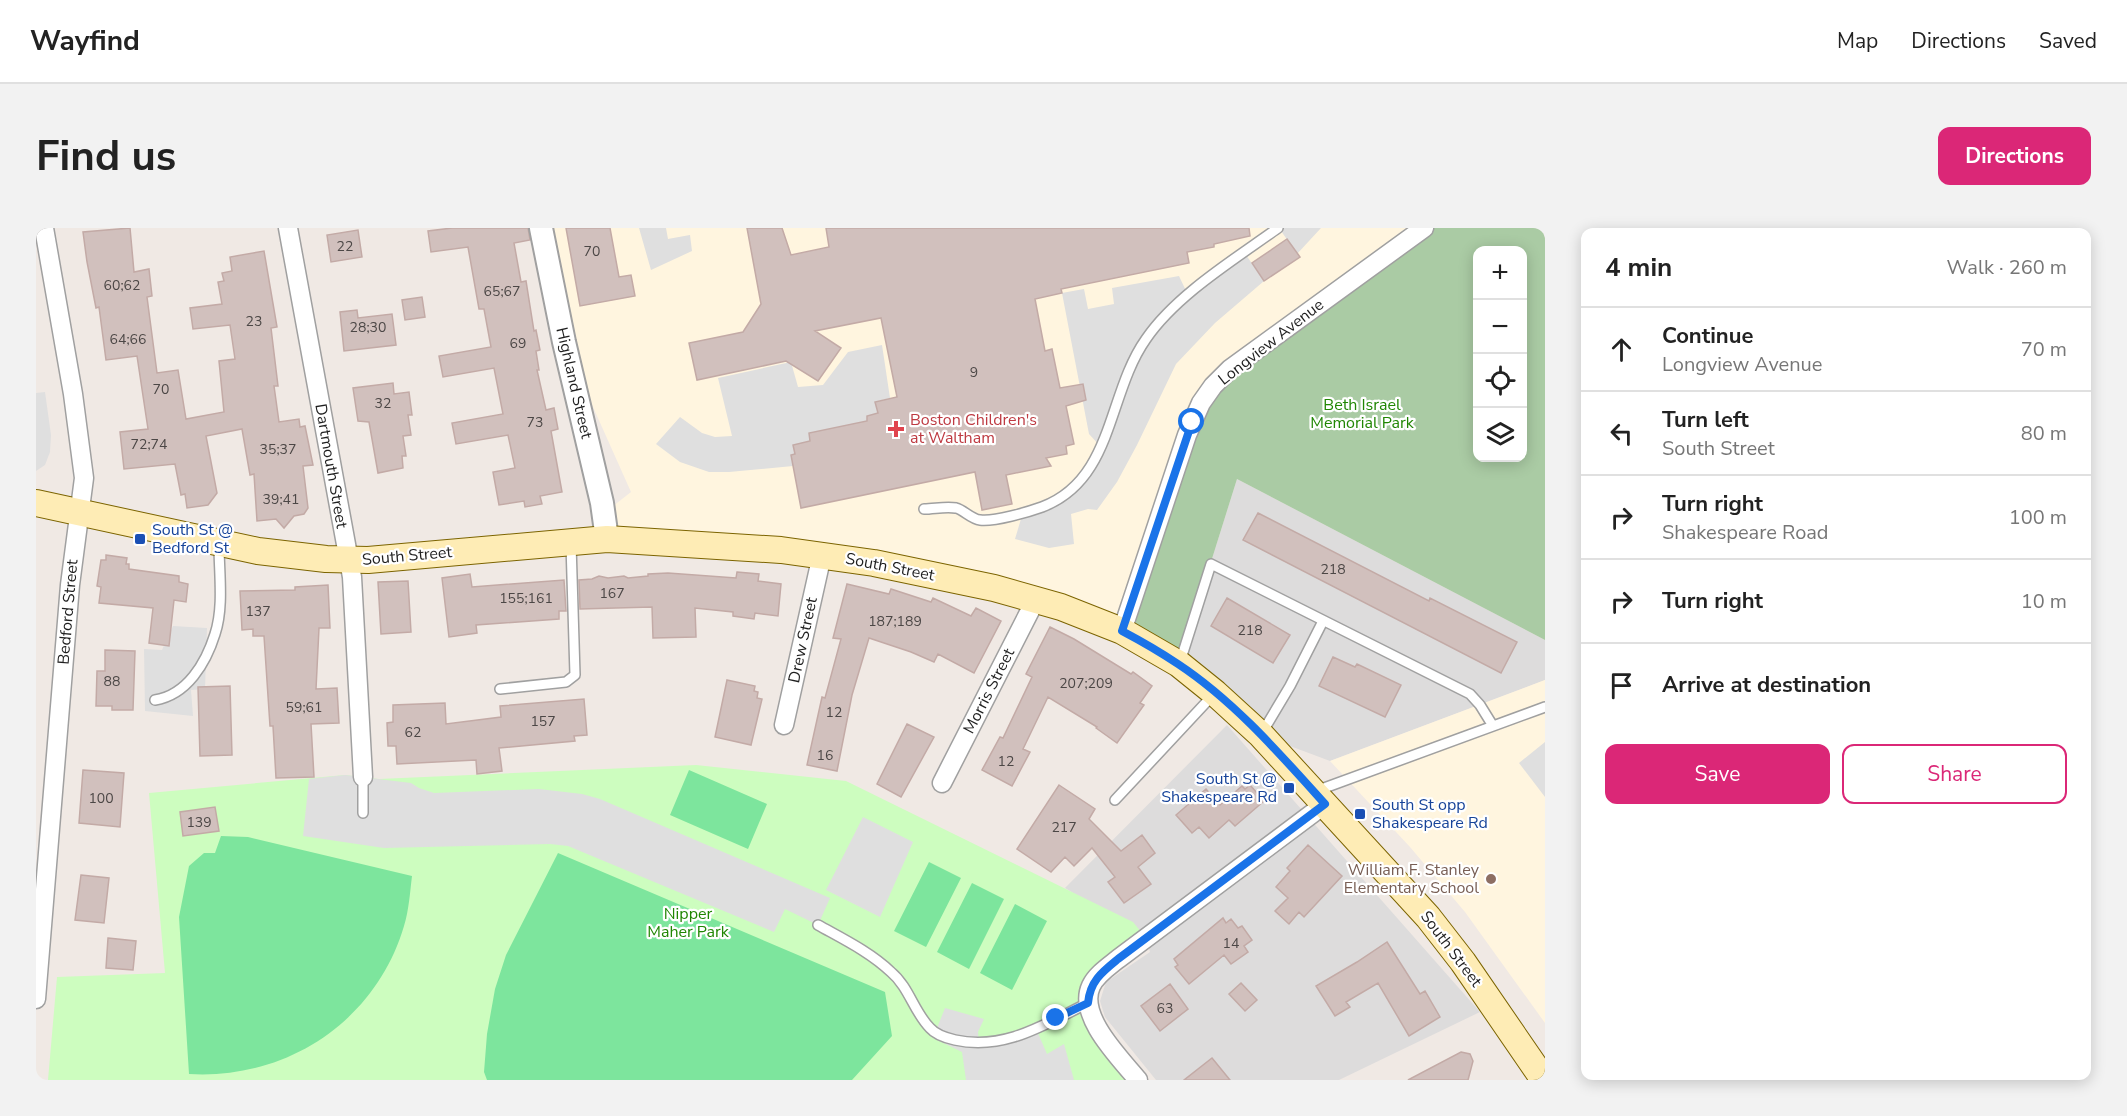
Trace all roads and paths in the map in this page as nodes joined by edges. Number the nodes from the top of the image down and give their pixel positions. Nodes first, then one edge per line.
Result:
1 (44, 228) edge
2 (288, 228) edge
3 (541, 228) edge
4 (1278, 228) edge
5 (1424, 228) edge
6 (36, 503) edge
7 (924, 509) dead end
8 (80, 513) junction
9 (607, 539) junction
10 (571, 542) junction
11 (219, 543) junction
12 (822, 555) junction
13 (349, 561) junction
14 (1036, 599) junction
15 (1323, 621) junction
16 (1122, 631) junction
17 (1179, 664) junction
18 (500, 689) dead end
19 (1215, 693) junction
20 (155, 700) dead end
21 (1545, 707) edge
22 (784, 725) dead end
23 (1492, 726) junction
24 (1261, 735) junction
25 (363, 777) joint
26 (942, 783) dead end
27 (1319, 798) junction
28 (1115, 800) dead end
29 (363, 813) dead end
30 (818, 925) dead end
31 (37, 976) edge
32 (36, 999) edge
33 (1088, 1003) junction
34 (1137, 1080) edge
35 (1544, 1080) edge

1 - 8 street, Bedford Street
2 - 13 street, Dartmouth Street
3 - 9 street, Highland Street
4 - 7 lane
5 - 16 street, Longview Avenue
6 - 8 main road, South Street
8 - 11 main road, South Street
8 - 31 street, Bedford Street
9 - 10 main road, South Street
9 - 12 main road, South Street
10 - 13 main road, South Street
10 - 18 lane
11 - 13 main road, South Street
11 - 20 lane
12 - 14 main road, South Street
12 - 22 street, Drew Street
13 - 25 street, Dartmouth Street
14 - 16 main road, South Street
14 - 26 street, Morris Street
15 - 17 lane
15 - 23 lane
15 - 24 lane
16 - 17 main road, South Street
17 - 19 main road, South Street
19 - 24 main road, South Street
19 - 28 lane
21 - 23 lane
23 - 27 lane
24 - 27 main road, South Street
25 - 29 lane
27 - 33 street
27 - 35 main road, South Street
30 - 33 lane
31 - 32 street, Bedford Street
33 - 34 street

